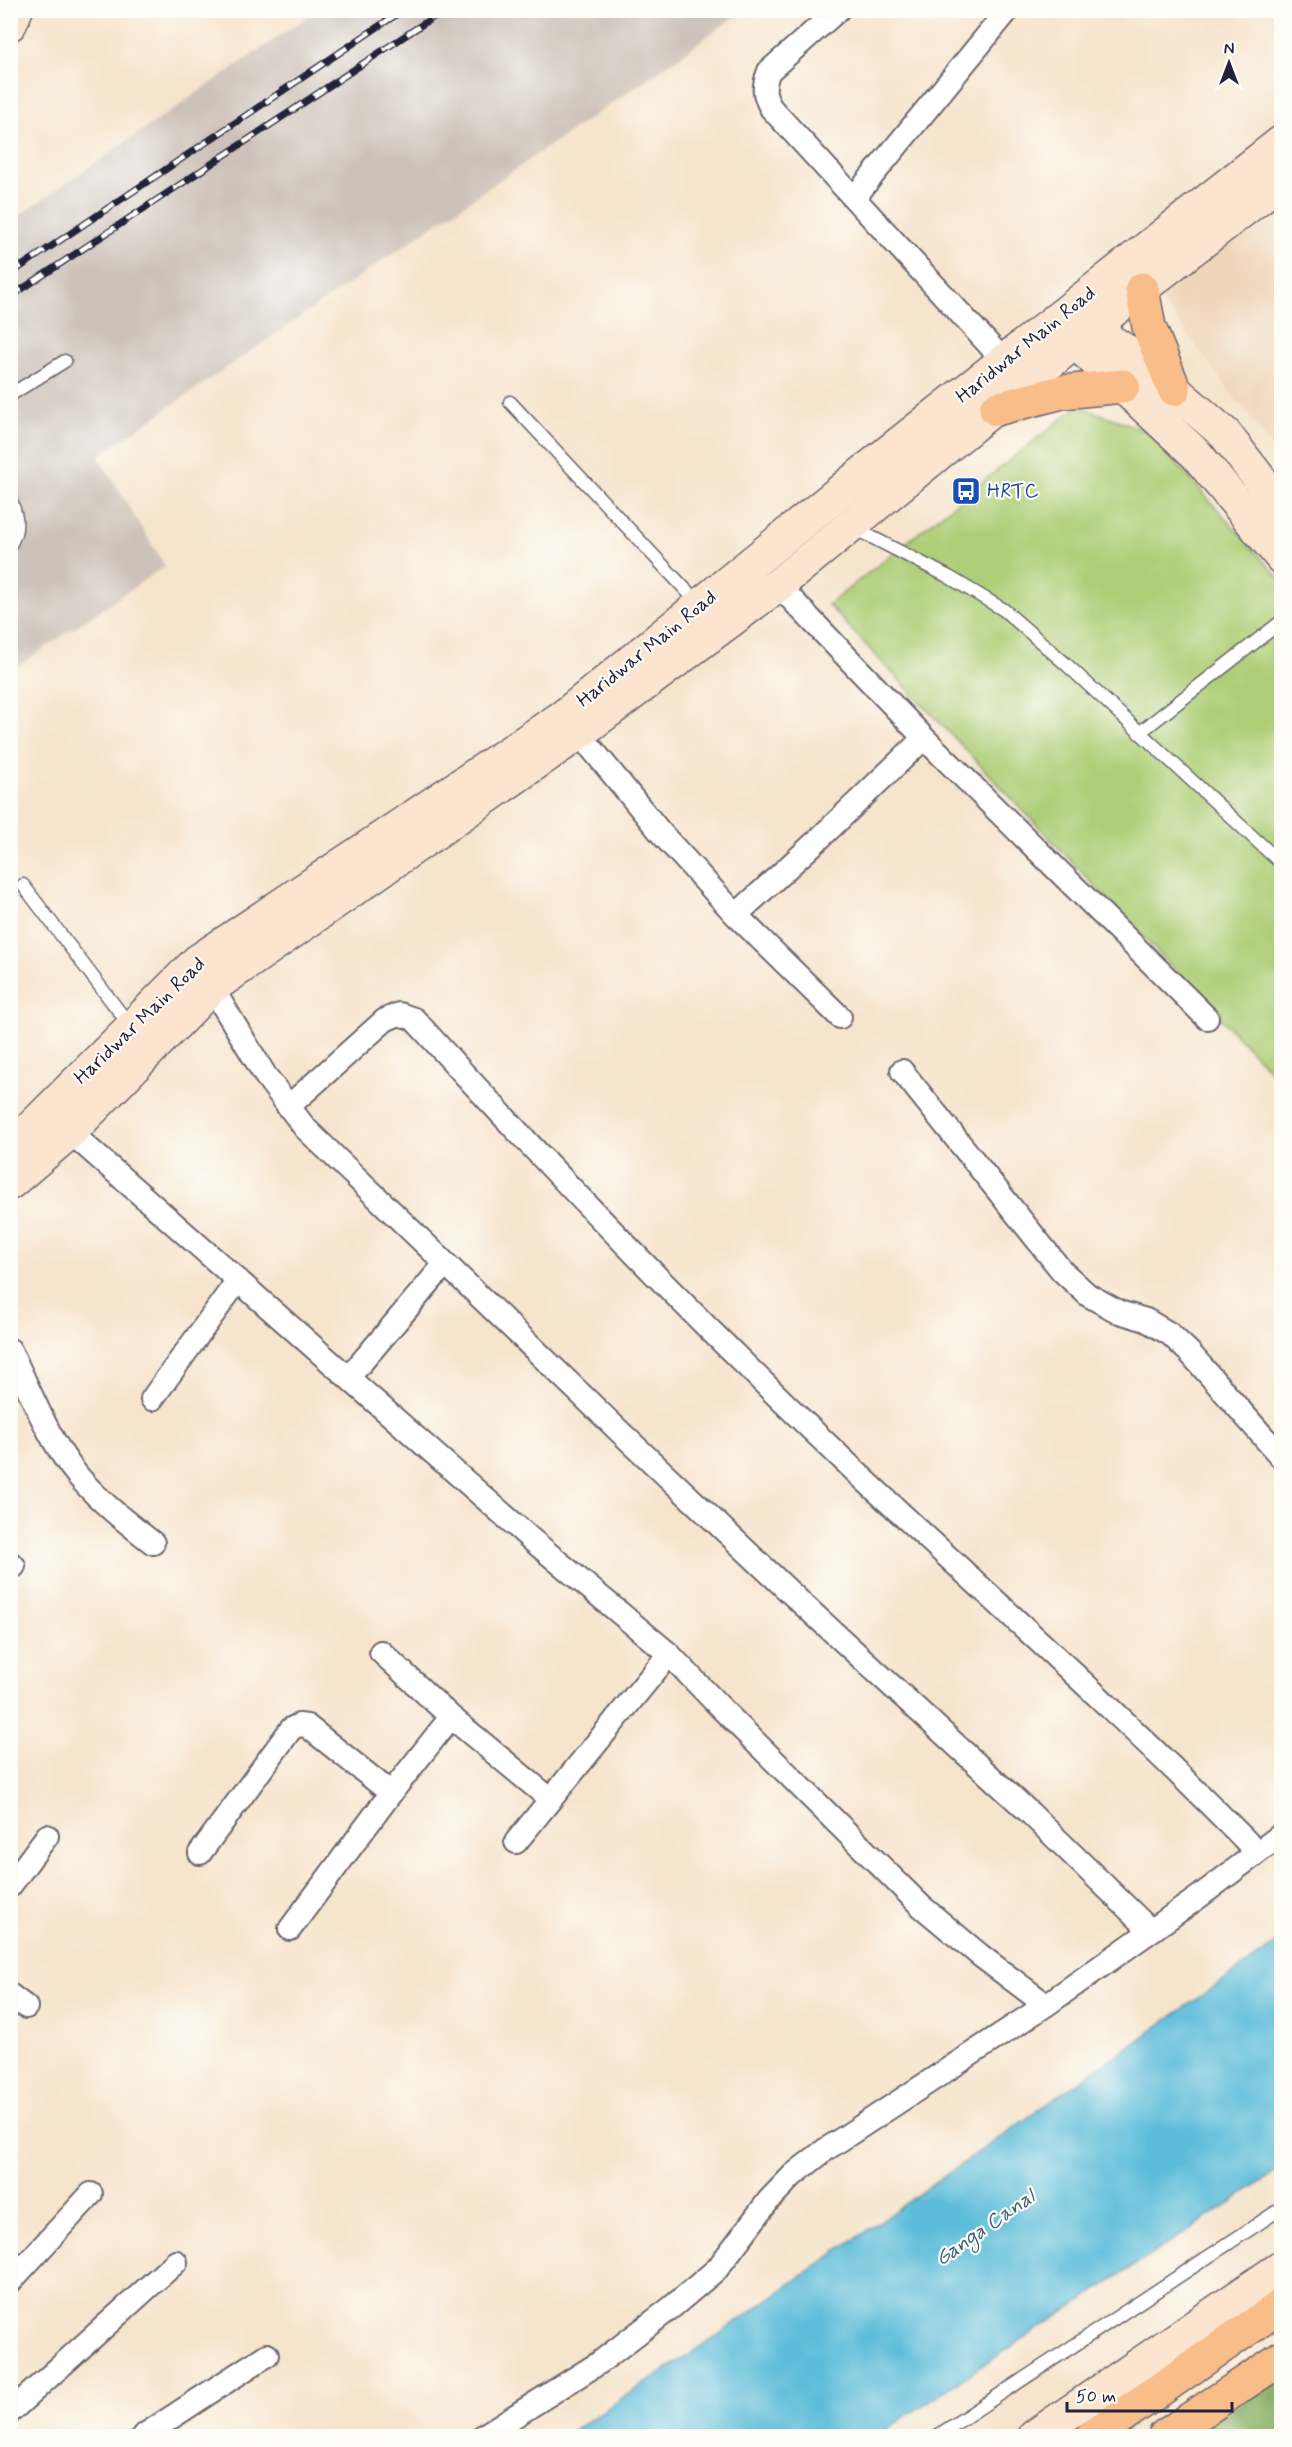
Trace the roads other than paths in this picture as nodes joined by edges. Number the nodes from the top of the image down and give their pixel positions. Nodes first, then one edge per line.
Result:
1 (16, 10) edge
2 (838, 10) edge
3 (1008, 10) edge
4 (10, 24) edge
5 (1281, 142) edge
6 (1281, 180) edge
7 (854, 198) junction
8 (1142, 289) junction
9 (1075, 324) junction
10 (65, 361) dead end
11 (1005, 362) junction
12 (1123, 387) junction
13 (1174, 389) junction
14 (10, 395) edge
15 (510, 402) dead end
16 (996, 408) junction
17 (10, 498) edge
18 (1281, 508) edge
19 (851, 526) junction
20 (10, 545) edge
21 (1281, 558) edge
22 (778, 585) junction
23 (700, 606) junction
24 (1281, 621) edge
25 (572, 724) junction
26 (1139, 733) junction
27 (924, 738) junction
28 (1281, 864) edge
29 (23, 885) dead end
30 (736, 915) junction
31 (205, 975) junction
32 (840, 1017) dead end
33 (1207, 1018) dead end
34 (132, 1028) junction
35 (902, 1071) dead end
36 (288, 1107) junction
37 (70, 1132) junction
38 (10, 1149) edge
39 (10, 1183) edge
40 (445, 1264) junction
41 (238, 1280) junction
42 (10, 1350) edge
43 (349, 1377) junction
44 (152, 1399) dead end
45 (1281, 1458) edge
46 (153, 1543) dead end
47 (381, 1652) dead end
48 (669, 1654) junction
49 (451, 1717) junction
50 (391, 1792) junction
51 (550, 1799) junction
52 (1281, 1834) edge
53 (46, 1836) dead end
54 (516, 1842) dead end
55 (1257, 1852) junction
56 (200, 1853) dead end
57 (10, 1886) edge
58 (290, 1929) dead end
59 (1150, 1930) junction
60 (1046, 2005) junction
61 (91, 2194) dead end
62 (1281, 2208) edge
63 (176, 2262) dead end
64 (1281, 2267) edge
65 (10, 2282) edge
66 (1281, 2305) edge
67 (267, 2355) dead end
68 (1281, 2358) edge
69 (10, 2412) edge
70 (143, 2436) edge
71 (483, 2436) edge
72 (937, 2436) edge
73 (1035, 2436) edge
74 (1093, 2436) edge
75 (1165, 2436) edge

1 - 4 main road
2 - 7 street
3 - 7 street
5 - 9 main road, Haridwar Main Road
6 - 8 main road, Haridwar Main Road
7 - 11 street
8 - 9 main road, Haridwar Main Road
8 - 13 main road
9 - 11 main road, Haridwar Main Road
9 - 12 main road
9 - 13 main road
9 - 16 main road, Haridwar Main Road
10 - 14 lane
11 - 23 main road, Haridwar Main Road
12 - 16 main road
12 - 21 main road
13 - 18 main road
15 - 23 lane
16 - 19 main road, Haridwar Main Road
17 - 20 lane
19 - 22 main road, Haridwar Main Road
19 - 26 lane
22 - 25 main road, Haridwar Main Road
22 - 27 street
23 - 25 main road, Haridwar Main Road
24 - 26 lane
25 - 30 street
25 - 31 main road, Haridwar Main Road
26 - 28 lane
27 - 30 street
27 - 33 street
29 - 34 lane
30 - 32 street
31 - 34 main road, Haridwar Main Road
31 - 36 street
31 - 37 main road, Haridwar Main Road
34 - 38 main road, Haridwar Main Road
35 - 45 street
36 - 40 street
36 - 55 street
37 - 39 main road, Haridwar Main Road
37 - 41 street
40 - 43 street
40 - 59 street
41 - 43 street
41 - 44 street
42 - 46 street
43 - 48 street
47 - 49 street
48 - 51 street
48 - 60 street
49 - 50 street
49 - 51 street
50 - 56 street
50 - 58 street
51 - 54 street
52 - 55 street
53 - 57 street
55 - 59 street
59 - 60 street
60 - 71 street
61 - 65 street
62 - 72 lane
63 - 69 street
64 - 73 main road
66 - 74 main road
67 - 70 street
68 - 75 main road

